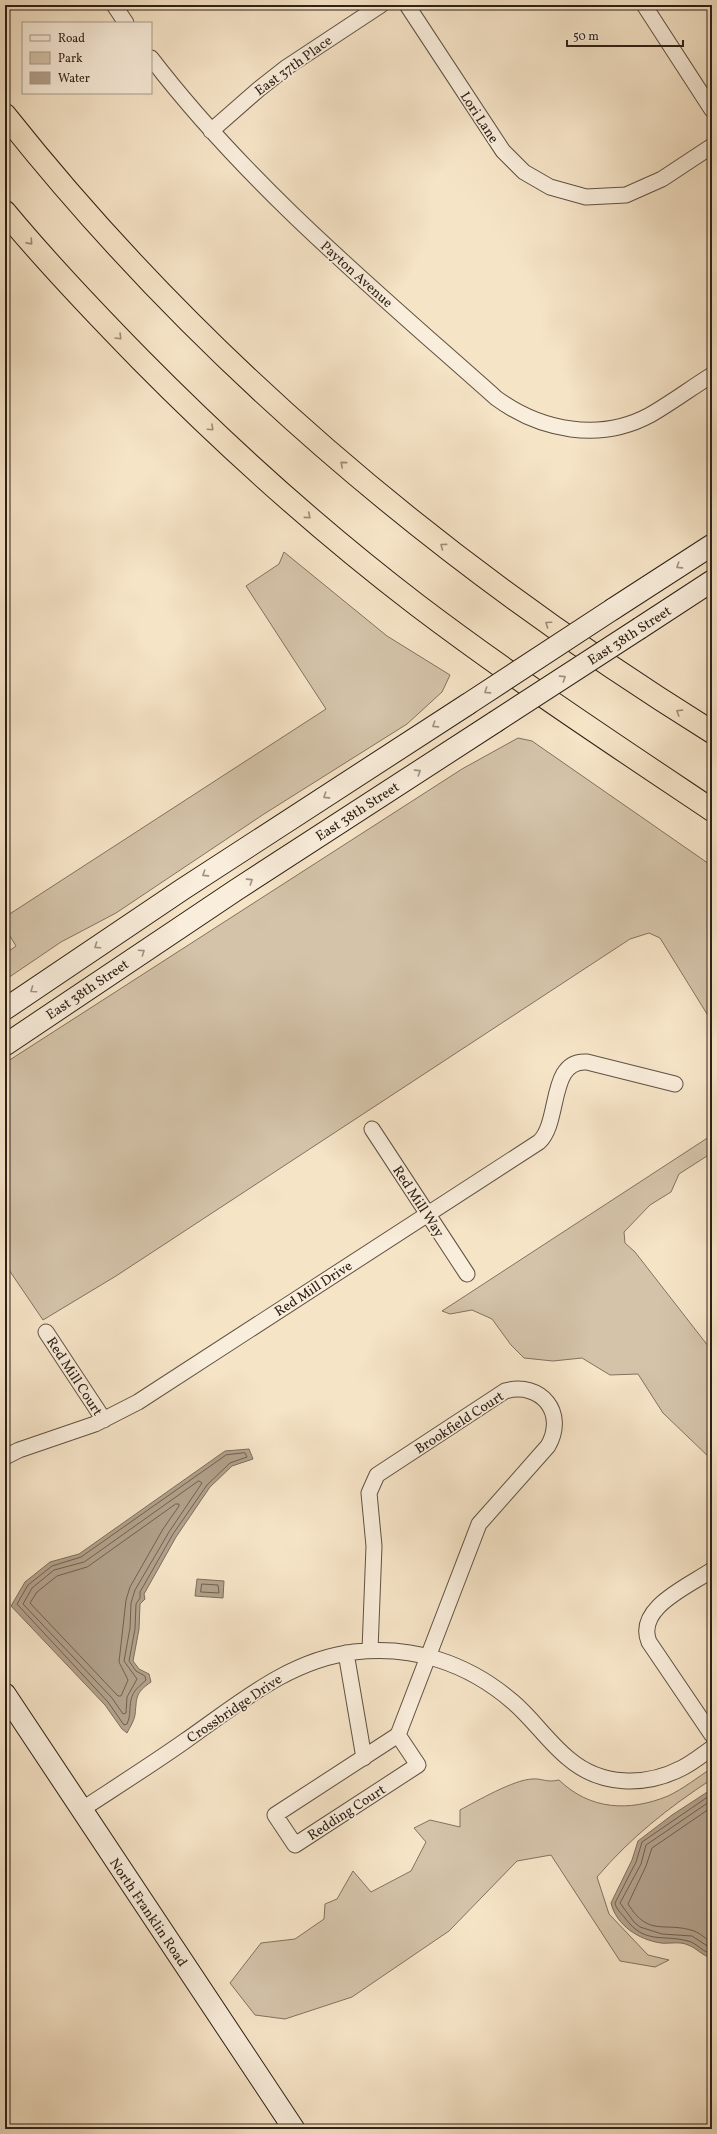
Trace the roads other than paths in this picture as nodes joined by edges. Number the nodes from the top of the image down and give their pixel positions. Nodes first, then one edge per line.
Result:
1 (114, 5) edge
2 (381, 5) edge
3 (407, 5) edge
4 (644, 5) edge
5 (125, 22) edge
6 (152, 59) edge
7 (712, 110) edge
8 (5, 115) edge
9 (211, 131) junction
10 (712, 146) edge
11 (5, 212) edge
12 (712, 375) edge
13 (712, 545) edge
14 (712, 581) edge
15 (712, 732) edge
16 (712, 810) edge
17 (5, 1009) edge
18 (5, 1045) edge
19 (675, 1084) dead end
20 (372, 1129) dead end
21 (427, 1213) junction
22 (467, 1274) dead end
23 (46, 1332) dead end
24 (104, 1420) junction
25 (5, 1457) edge
26 (712, 1570) edge
27 (370, 1650) junction
28 (346, 1653) junction
29 (427, 1655) junction
30 (5, 1694) edge
31 (398, 1735) junction
32 (712, 1735) edge
33 (712, 1748) edge
34 (364, 1758) junction
35 (81, 1810) junction
36 (294, 2129) edge

1 - 5 street
2 - 9 street, East 37th Place
3 - 10 street, Lori Lane
4 - 7 street
6 - 9 street, Payton Avenue
15 -> 8 highway
9 - 12 street, Payton Avenue
11 -> 16 highway
13 -> 17 main road, bridge
18 -> 14 main road, East 38th Street, bridge
19 - 21 street, Red Mill Drive
20 - 21 street, Red Mill Way
21 - 22 street, Red Mill Way
21 - 24 street, Red Mill Drive
23 - 24 street, Red Mill Court
24 - 25 street, Red Mill Drive
26 - 32 street
27 - 28 street, Crossbridge Drive
27 - 29 street, Crossbridge Drive
27 - 29 street, Brookfield Court
28 - 34 street
28 - 35 street, Crossbridge Drive
29 - 31 street
29 - 33 street, Crossbridge Drive
30 - 35 main road, North Franklin Road
31 - 34 street, Redding Court
31 - 34 street, Redding Court
35 - 36 main road, North Franklin Road

